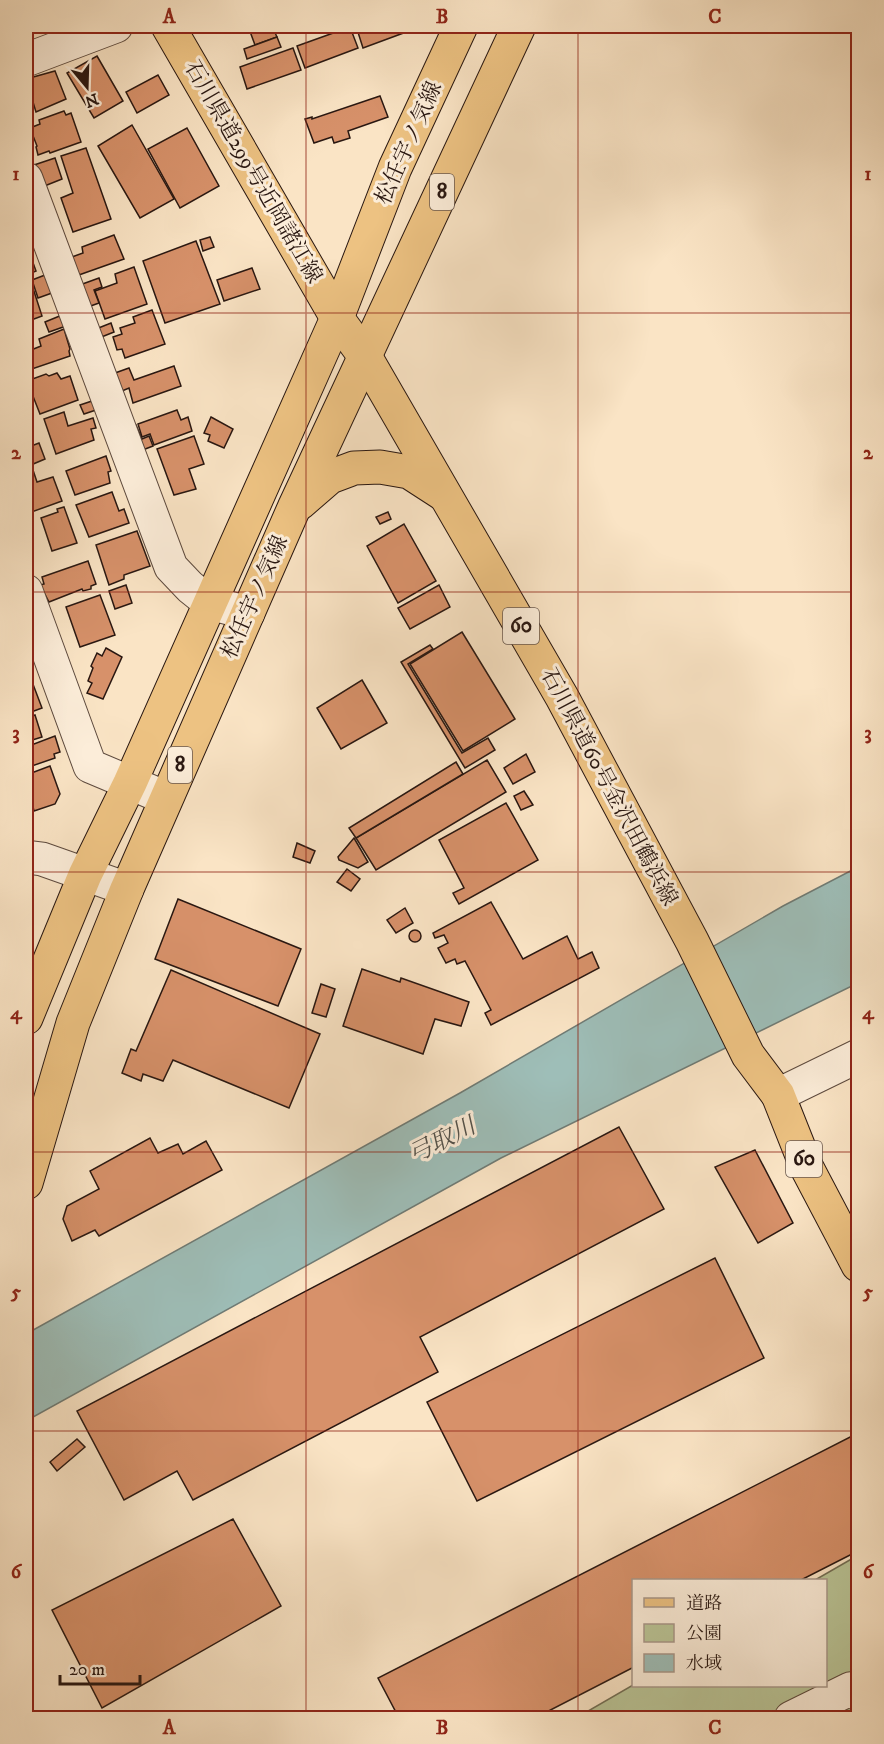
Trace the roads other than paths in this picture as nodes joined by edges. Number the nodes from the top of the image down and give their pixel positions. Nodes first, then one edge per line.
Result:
1 (116, 26) edge
2 (168, 26) edge
3 (461, 26) edge
4 (519, 26) edge
5 (26, 60) edge
6 (26, 179) edge
7 (337, 318) junction
8 (366, 358) junction
9 (445, 495) junction
10 (294, 508) junction
11 (26, 591) edge
12 (210, 603) junction
13 (248, 613) junction
14 (130, 783) junction
15 (166, 798) junction
16 (26, 857) edge
17 (85, 875) junction
18 (127, 889) junction
19 (26, 1018) edge
20 (858, 1056) edge
21 (778, 1095) junction
22 (26, 1183) edge
23 (858, 1265) edge
24 (858, 1694) edge
25 (790, 1719) edge

1 - 5 street
2 - 7 main road, 石川県道299号近岡諸江線
3 - 7 main road, 松任宇ノ気線 / 8
4 - 8 main road, 松任宇ノ気線 / 8
6 - 12 street
7 - 8 main road, 石川県道60号金沢田鶴浜線 / 60
7 - 12 main road, 松任宇ノ気線 / 8
8 - 9 main road, 石川県道60号金沢田鶴浜線 / 60
8 - 10 main road, 松任宇ノ気線 / 8
9 - 10 main road
9 - 21 main road, 石川県道60号金沢田鶴浜線 / 60
10 - 13 main road, 松任宇ノ気線 / 8
11 - 14 street
12 - 13 street
12 - 14 main road, 松任宇ノ気線 / 8
13 - 15 main road, 松任宇ノ気線 / 8
14 - 15 street
14 - 17 main road, 松任宇ノ気線 / 8
15 - 18 main road, 松任宇ノ気線 / 8
16 - 17 street
17 - 18 street
17 - 19 main road, 松任宇ノ気線 / 8
18 - 22 main road, 松任宇ノ気線 / 8
20 - 21 street
21 - 23 main road, 石川県道60号金沢田鶴浜線 / 60
24 - 25 street

